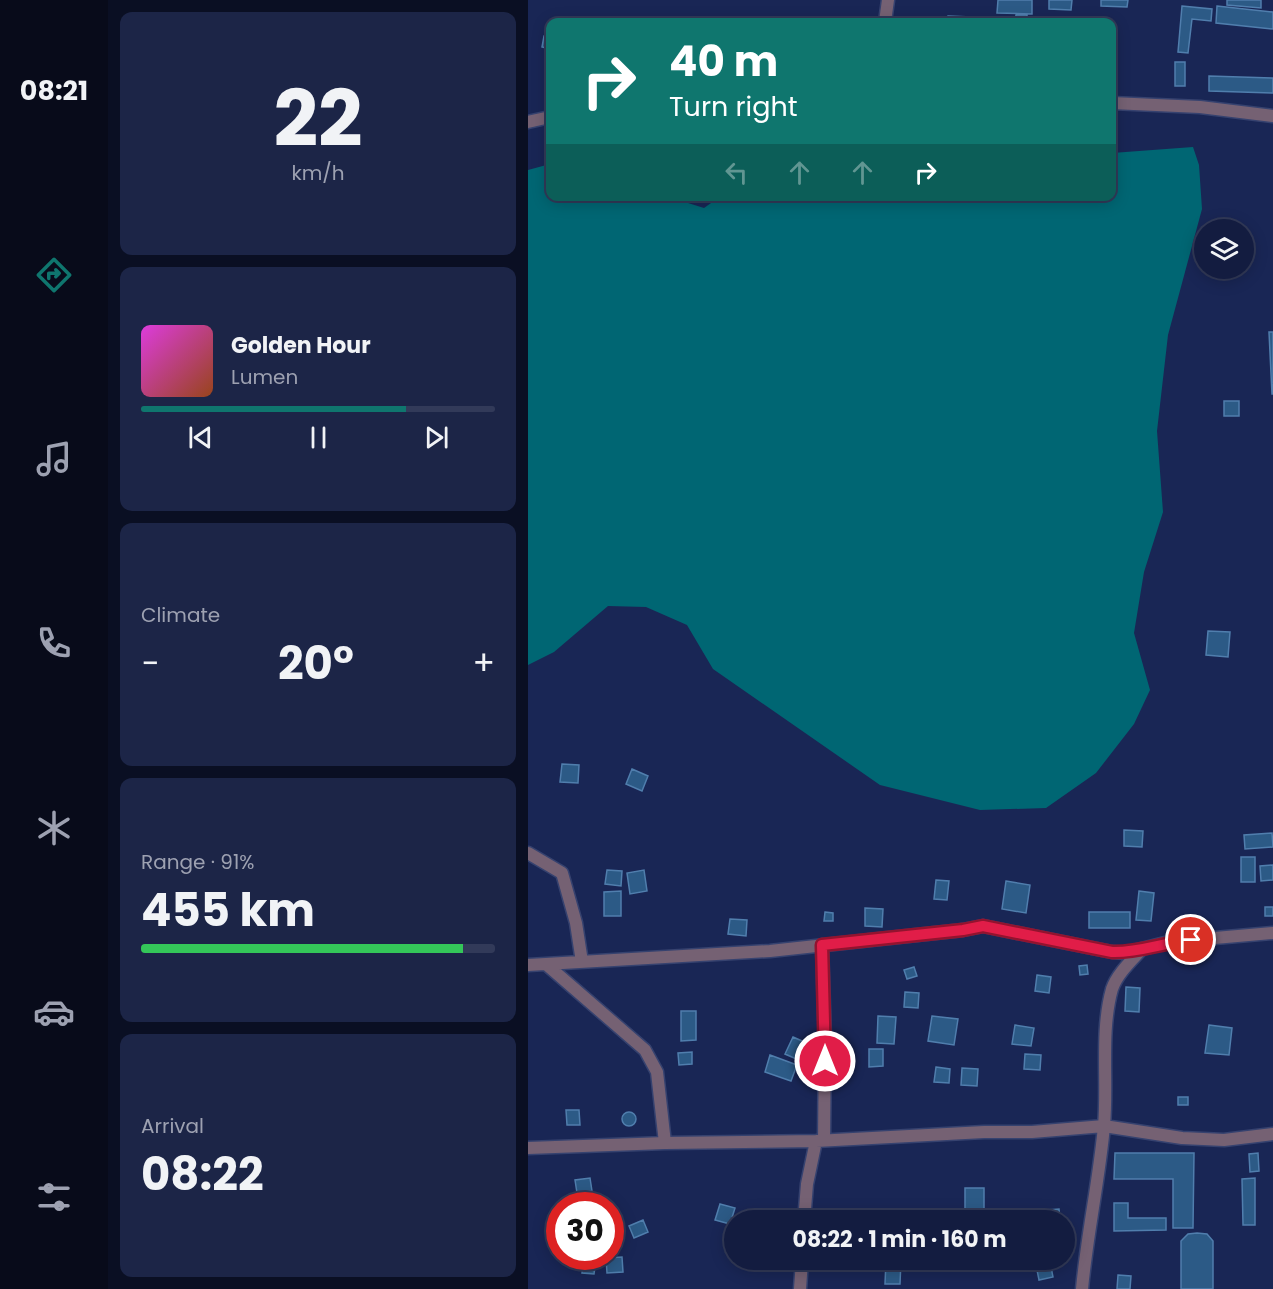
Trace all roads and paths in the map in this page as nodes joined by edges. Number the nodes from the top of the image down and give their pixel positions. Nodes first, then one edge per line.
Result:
1 (888, 0) edge
2 (886, 18) edge
3 (1116, 103) edge
4 (1273, 116) edge
5 (546, 118) edge
6 (528, 122) edge
7 (528, 853) edge
8 (1273, 933) edge
9 (822, 945) junction
10 (1142, 949) junction
11 (582, 962) junction
12 (528, 964) edge
13 (547, 965) junction
14 (1104, 1126) junction
15 (1273, 1134) edge
16 (820, 1141) junction
17 (665, 1143) junction
18 (528, 1148) edge
19 (805, 1210) edge
20 (801, 1270) edge
21 (800, 1289) edge
22 (1082, 1289) edge

1 - 2 street
3 - 4 street
5 - 6 street
7 - 11 street
8 - 10 street
9 - 10 street
9 - 11 street
9 - 16 street
10 - 14 street
11 - 13 street
12 - 13 street
13 - 17 street
14 - 15 street
14 - 16 street
14 - 22 street
16 - 17 street
16 - 19 street
17 - 18 street
20 - 21 street

